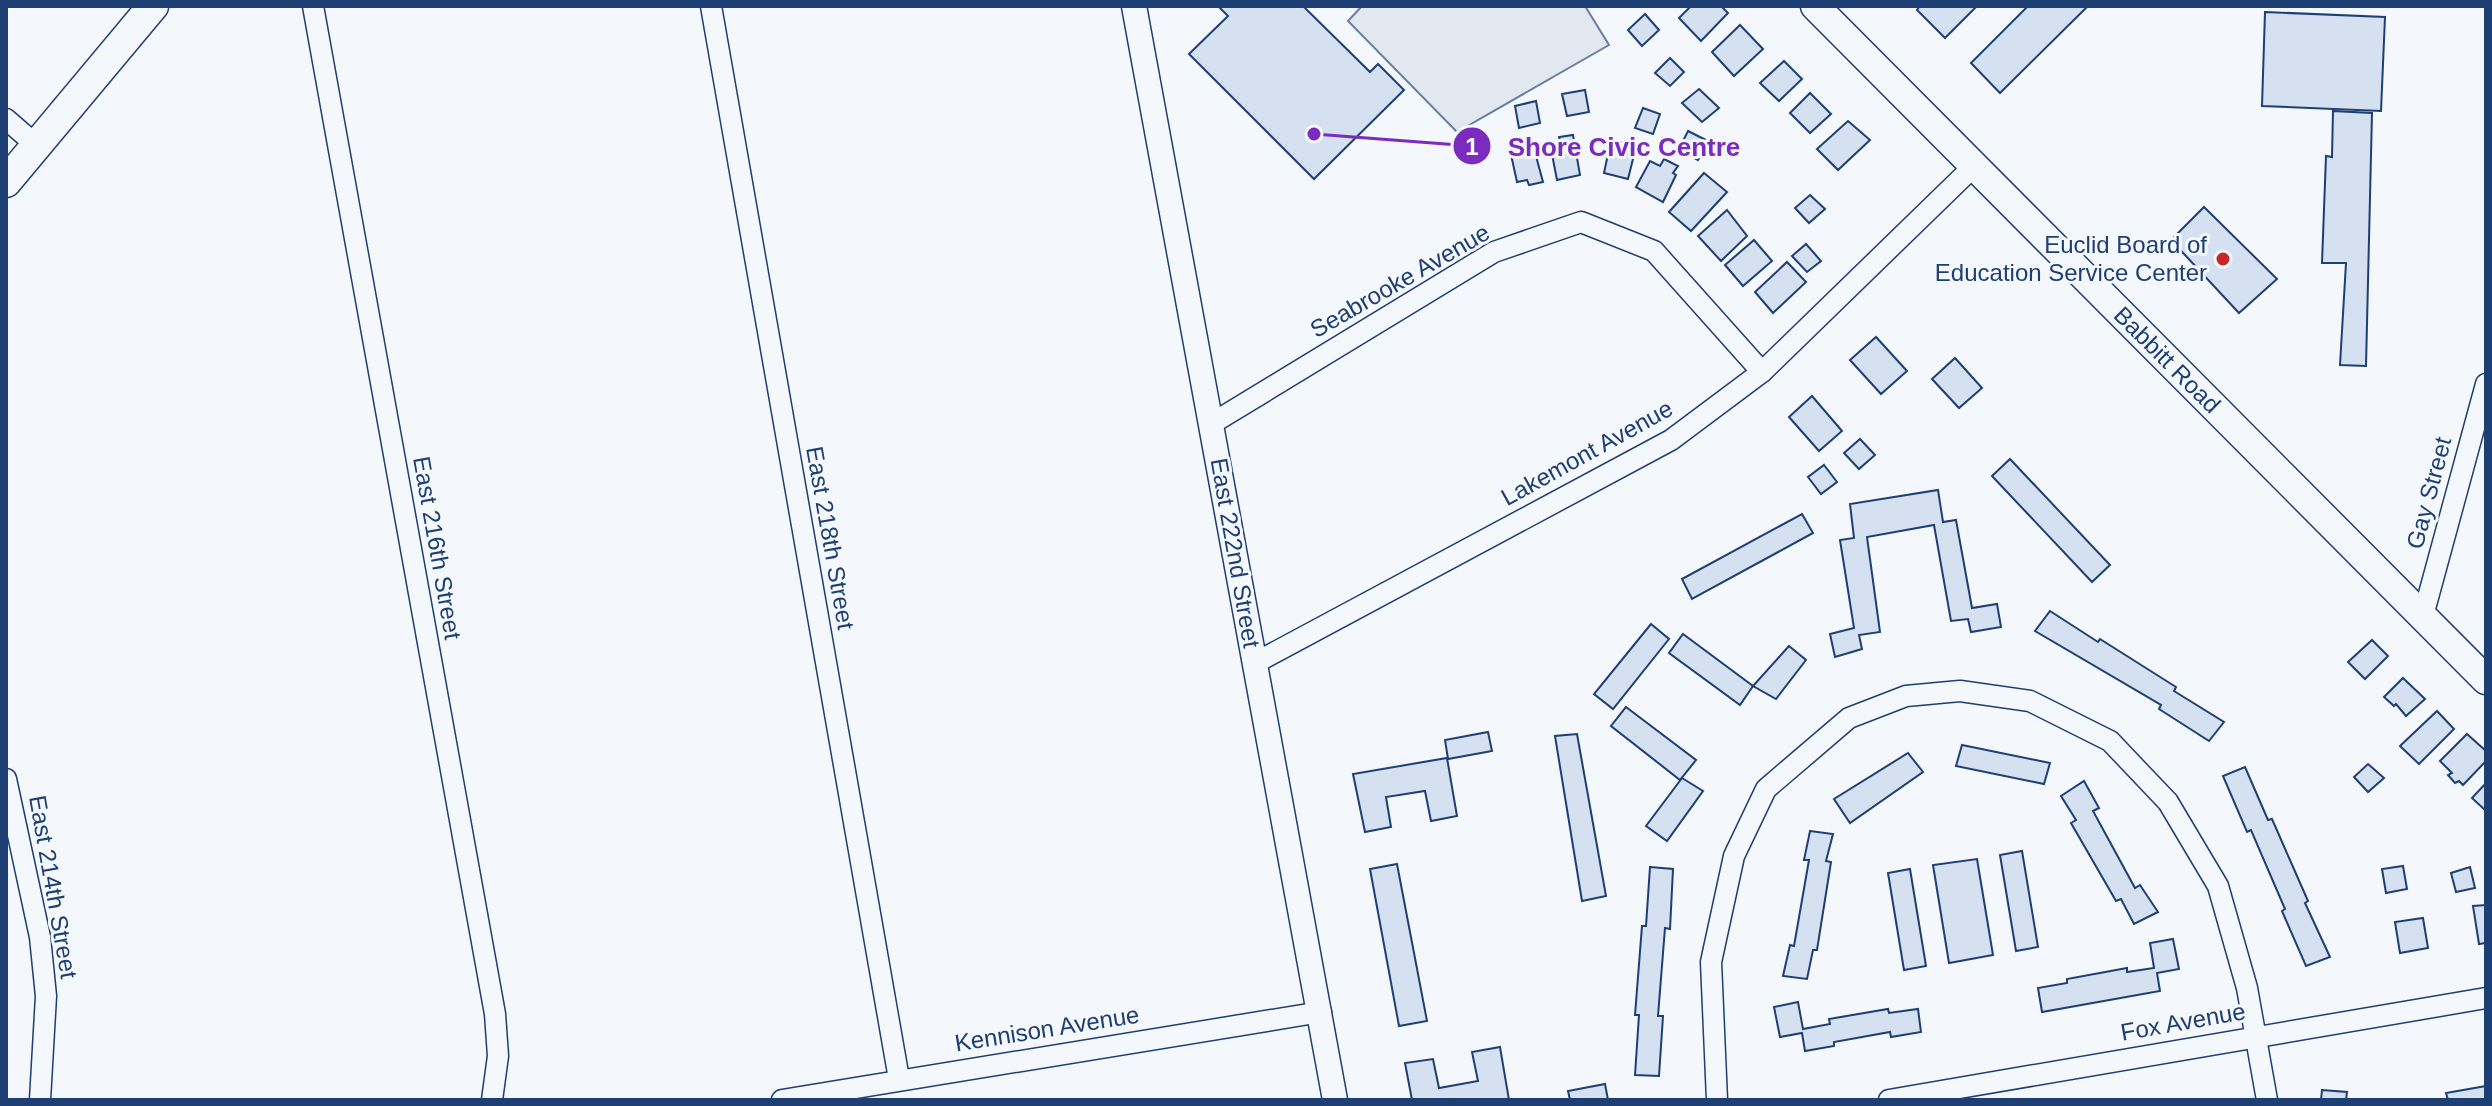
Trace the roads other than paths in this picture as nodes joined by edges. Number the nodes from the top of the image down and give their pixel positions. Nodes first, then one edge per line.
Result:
1 (153, 6) edge
2 (313, 6) edge
3 (711, 6) edge
4 (1134, 6) edge
5 (1815, 6) edge
6 (6, 119) edge
7 (36, 145) junction
8 (1974, 166) junction
9 (6, 182) edge
10 (1762, 372) junction
11 (2486, 384) edge
12 (1211, 424) junction
13 (2423, 616) junction
14 (1255, 663) junction
15 (2486, 680) edge
16 (6, 779) edge
17 (2486, 998) edge
18 (1321, 1012) junction
19 (2256, 1035) junction
20 (899, 1079) junction
21 (40, 1100) edge
22 (492, 1100) edge
23 (782, 1100) edge
24 (1335, 1100) edge
25 (1717, 1100) edge
26 (1889, 1100) edge
27 (2267, 1100) edge

1 - 7 main road
2 - 22 street, East 216th Street
3 - 20 street, East 218th Street
4 - 12 street, East 222nd Street
5 - 8 main road, Babbitt Road
6 - 7 street
7 - 9 main road
8 - 10 street, Lakemont Avenue
8 - 13 main road, Babbitt Road
10 - 12 street, Seabrooke Avenue
10 - 14 street, Lakemont Avenue
11 - 13 street, Gay Street
12 - 14 street, East 222nd Street
13 - 15 main road, Babbitt Road
14 - 18 street, East 222nd Street
16 - 21 street, East 214th Street
17 - 19 street, Fox Avenue
18 - 20 street, Kennison Avenue
18 - 24 street, East 222nd Street
19 - 25 street
19 - 26 street, Fox Avenue
19 - 27 street
20 - 23 street, Kennison Avenue

